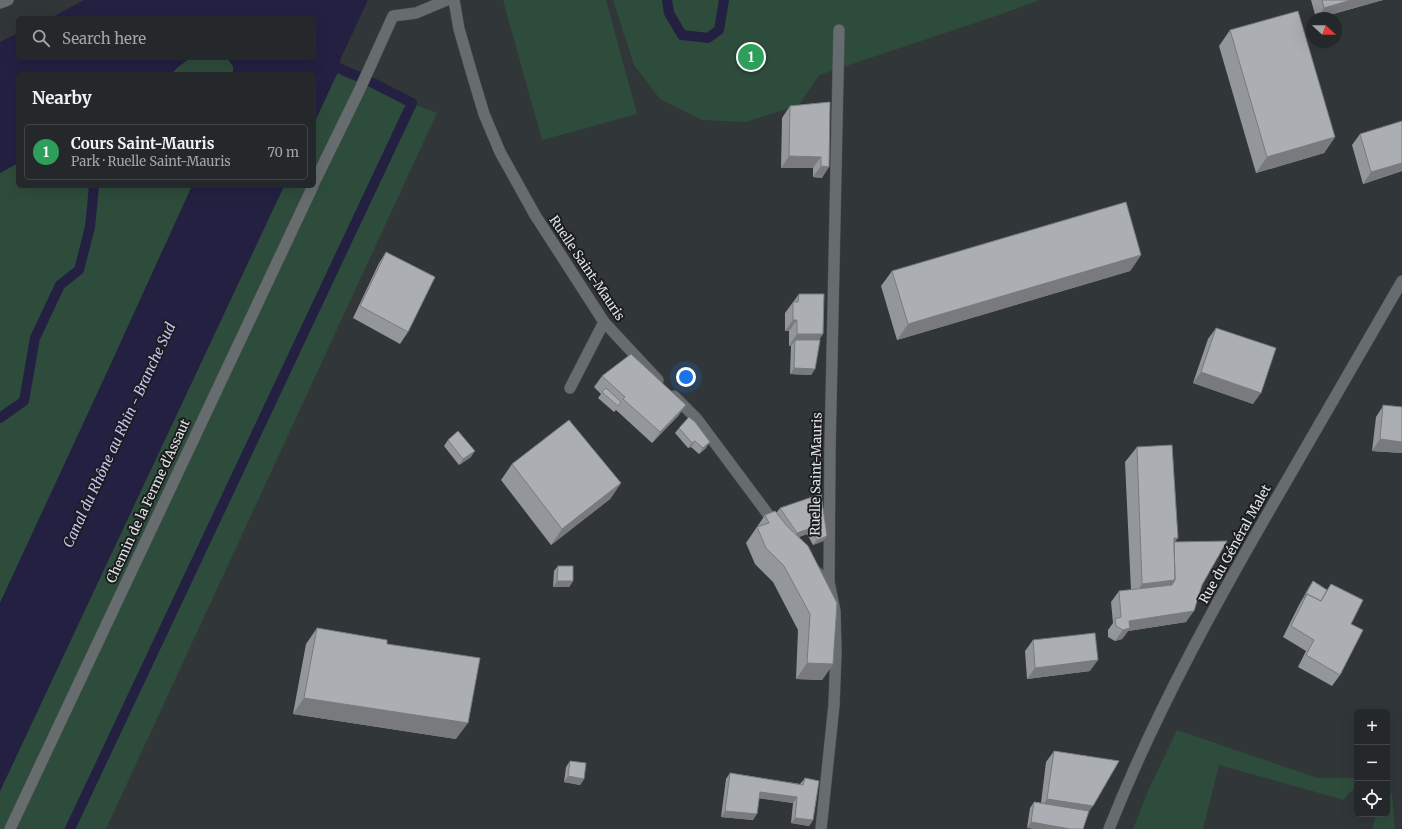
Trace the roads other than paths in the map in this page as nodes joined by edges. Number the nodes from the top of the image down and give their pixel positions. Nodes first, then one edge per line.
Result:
1 (8, 0) edge
2 (447, 0) edge
3 (454, 0) edge
4 (0, 3) edge
5 (839, 30) dead end
6 (316, 179) edge
7 (312, 188) edge
8 (1402, 281) edge
9 (604, 322) junction
10 (570, 388) dead end
11 (781, 533) edge
12 (806, 563) edge
13 (829, 582) junction
14 (10, 829) edge
15 (821, 829) edge
16 (1109, 829) edge

1 - 4 street
2 - 6 street, Chemin de la Ferme d'Assaut
3 - 9 street, Ruelle Saint-Mauris
5 - 13 street, Ruelle Saint-Mauris
7 - 14 street, Chemin de la Ferme d'Assaut
8 - 16 street, Rue du Général Malet
9 - 10 street
9 - 11 street, Ruelle Saint-Mauris
12 - 13 street
13 - 15 street, Ruelle Saint-Mauris

